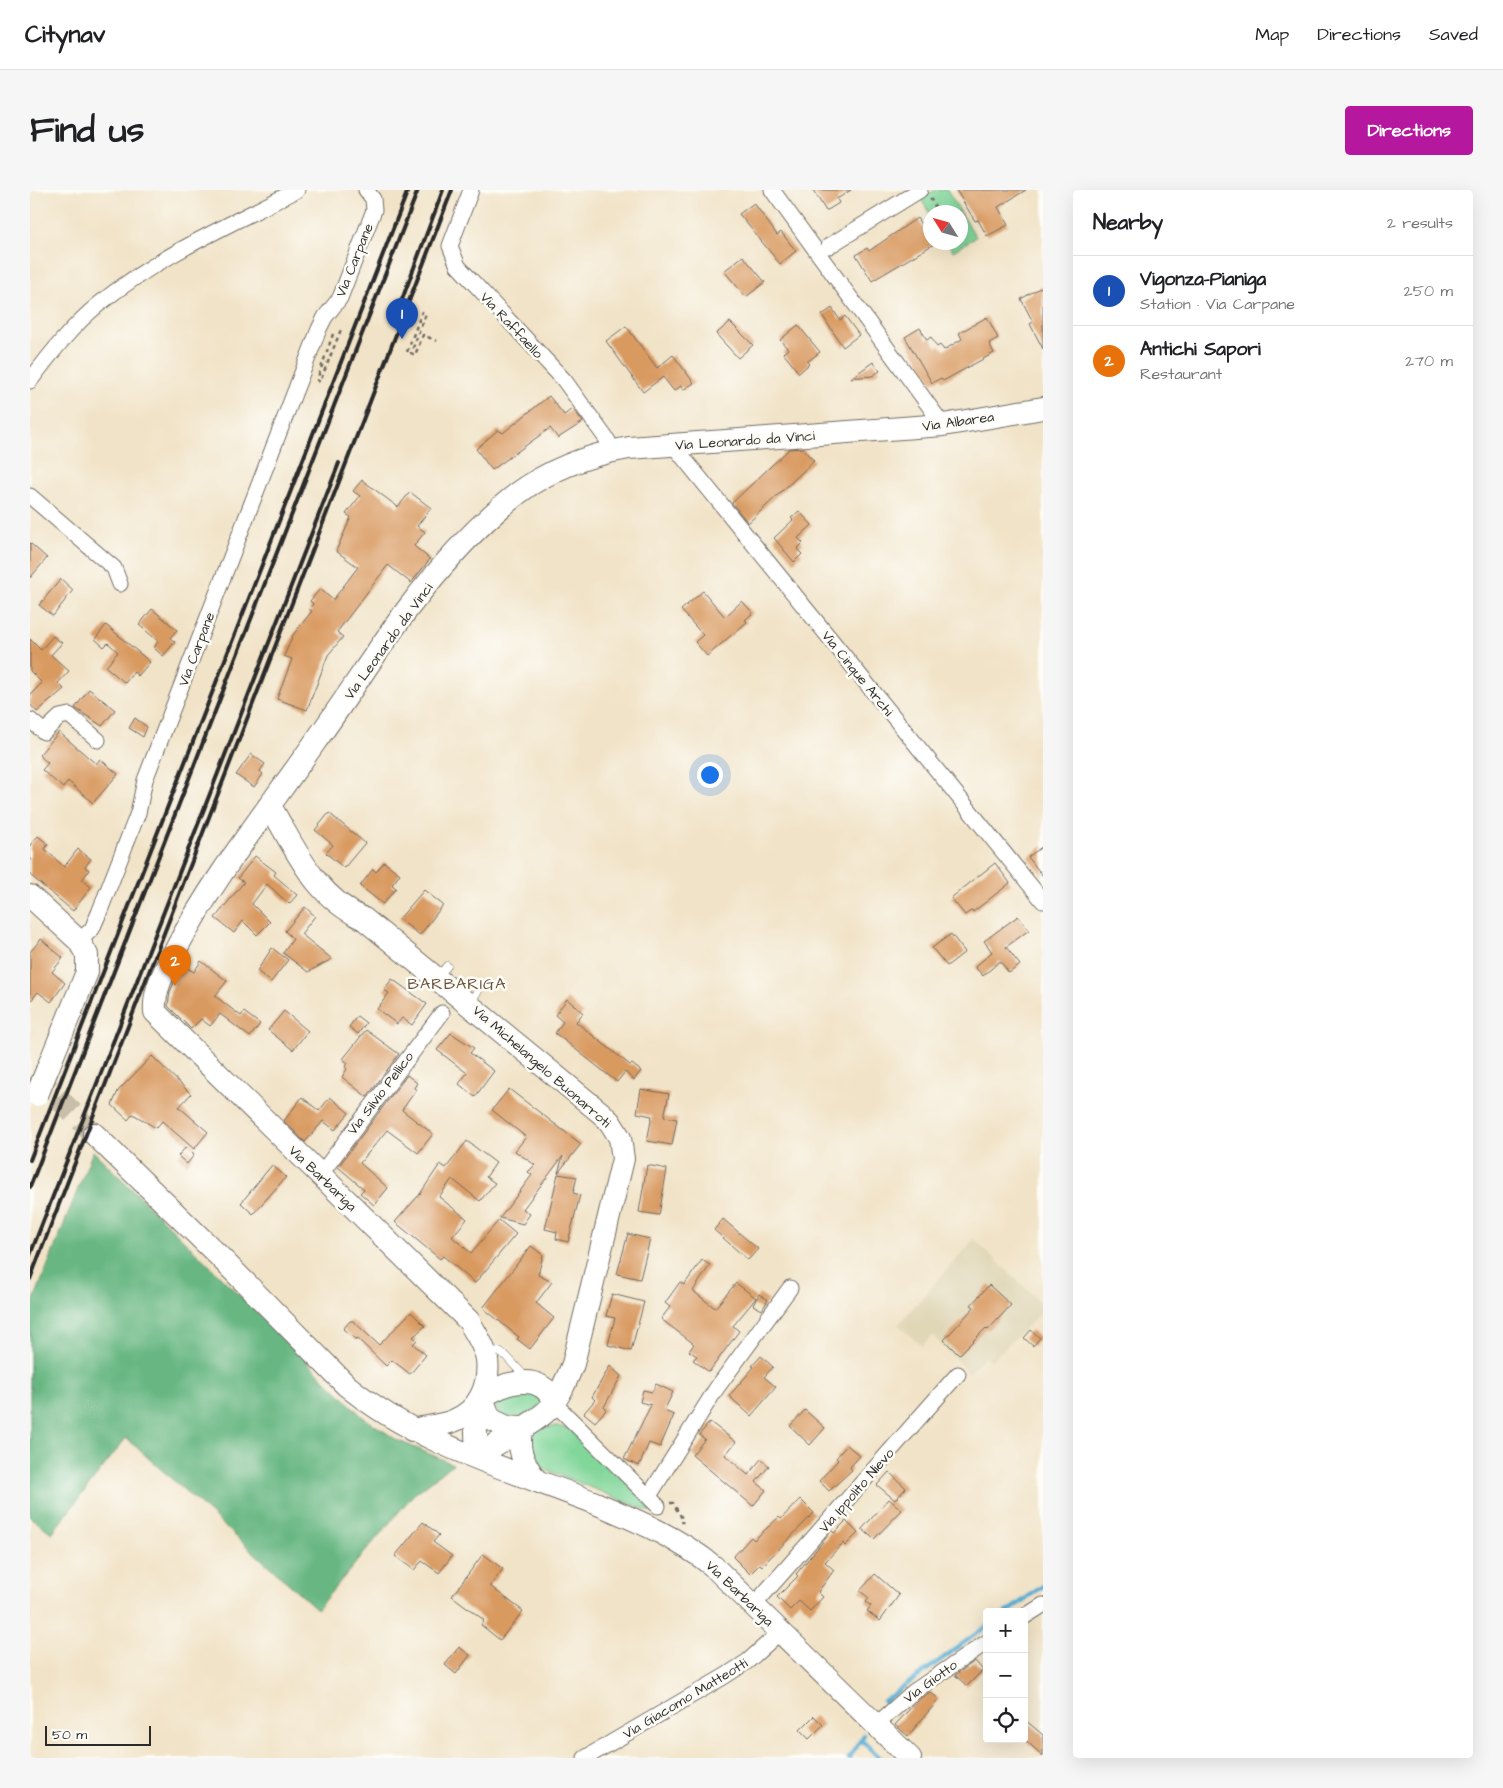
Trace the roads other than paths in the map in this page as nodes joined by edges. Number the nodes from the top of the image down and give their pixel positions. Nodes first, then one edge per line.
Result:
1 (297, 190) edge
2 (366, 190) edge
3 (471, 190) edge
4 (772, 190) edge
5 (924, 192) edge
6 (829, 246) dead end
7 (30, 380) edge
8 (1043, 408) edge
9 (943, 425) junction
10 (872, 431) joint
11 (673, 445) junction
12 (612, 450) junction
13 (30, 496) edge
14 (120, 584) dead end
15 (30, 720) edge
16 (98, 740) dead end
17 (268, 806) junction
18 (30, 896) edge
19 (1043, 901) edge
20 (79, 941) junction
21 (155, 1012) joint
22 (442, 1013) dead end
23 (36, 1082) edge
24 (94, 1134) tunnel mouth
25 (320, 1175) junction
26 (790, 1288) dead end
27 (484, 1349) junction
28 (958, 1374) dead end
29 (532, 1383) junction
30 (479, 1402) junction
31 (554, 1403) junction
32 (522, 1427) junction
33 (412, 1430) junction
34 (477, 1457) junction
35 (536, 1480) junction
36 (754, 1605) junction
37 (1043, 1605) edge
38 (1028, 1614) edge
39 (780, 1632) junction
40 (983, 1645) edge
41 (876, 1725) junction
42 (585, 1758) edge
43 (910, 1758) edge

1 - 7 street
2 - 20 street, Via Carpane
3 - 12 street, Via Raffaello
4 - 9 street
5 - 6 street
8 - 9 street, Via Albarea
9 - 10 street, Via Albarea
10 - 11 street, Via Leonardo da Vinci
11 - 12 street, Via Leonardo da Vinci
11 - 19 street, Via Cinque Archi
12 - 17 street, Via Leonardo da Vinci
13 - 14 street
15 - 16 street
17 - 21 street, Via Leonardo da Vinci
17 - 31 street, Via Michelangelo Buonarroti
18 - 20 street
20 - 23 street
21 - 25 street, Via Barbariga
22 - 25 street, Via Silvio Pellico
24 - 33 street, Via Barbariga
25 - 27 street, Via Barbariga
26 - 31 street
27 - 29 lane
27 - 30 street, Via Barbariga
28 - 36 street, Via Ippolito Nievo
29 - 30 street
29 - 31 street
30 - 32 street
30 - 33 street
30 - 34 street, Via Barbariga
31 - 32 street
32 - 34 street
32 - 35 street
33 - 34 street, Via Barbariga
34 - 35 street, Via Barbariga
35 - 36 street, Via Barbariga
36 - 39 street, Via Barbariga
37 - 38 street
39 - 41 street, Via Barbariga
39 - 42 street, Via Giacomo Matteotti
40 - 41 street, Via Giotto
41 - 43 street, Via Barbariga

